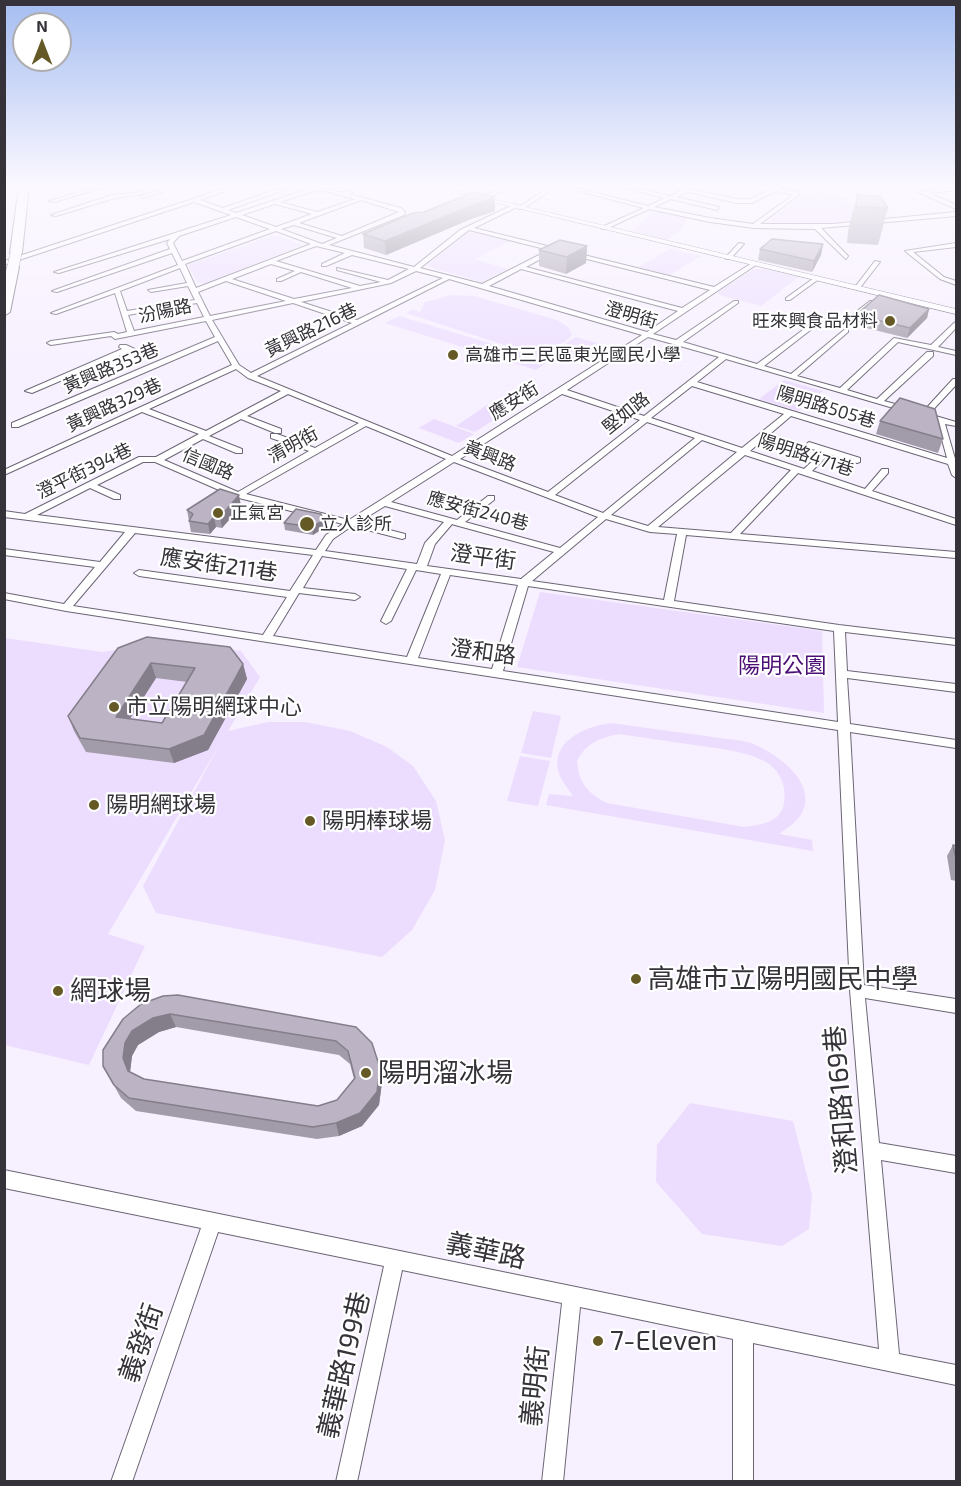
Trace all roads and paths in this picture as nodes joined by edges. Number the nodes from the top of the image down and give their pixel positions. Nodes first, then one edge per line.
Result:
1 (36, 255) edge
2 (111, 255) edge
3 (158, 255) edge
4 (177, 255) edge
5 (206, 255) edge
6 (290, 255) edge
7 (346, 255) edge
8 (361, 255) edge
9 (433, 255) edge
10 (542, 255) edge
11 (579, 255) edge
12 (717, 255) edge
13 (730, 255) edge
14 (913, 255) edge
15 (728, 258) junction
16 (272, 262) junction
17 (877, 262) dead end
18 (182, 264) junction
19 (754, 264) junction
20 (9, 265) edge
21 (324, 265) dead end
22 (520, 267) junction
23 (417, 268) junction
24 (339, 269) dead end
25 (302, 270) junction
26 (57, 272) dead end
27 (449, 277) junction
28 (227, 279) junction
29 (816, 279) junction
30 (279, 280) dead end
31 (389, 282) junction
32 (957, 283) edge
33 (191, 284) junction
34 (483, 286) junction
35 (359, 287) junction
36 (857, 288) junction
37 (714, 289) junction
38 (117, 290) junction
39 (151, 290) dead end
40 (55, 291) dead end
41 (194, 291) junction
42 (882, 294) junction
43 (788, 298) dead end
44 (292, 300) junction
45 (199, 301) junction
46 (736, 302) dead end
47 (681, 310) junction
48 (4, 312) edge
49 (957, 312) edge
50 (54, 313) dead end
51 (125, 313) junction
52 (207, 317) junction
53 (359, 323) junction
54 (957, 324) edge
55 (846, 331) dead end
56 (131, 334) junction
57 (644, 335) junction
58 (115, 337) junction
59 (220, 338) junction
60 (51, 343) dead end
61 (677, 343) junction
62 (128, 349) junction
63 (932, 351) junction
64 (957, 353) edge
65 (144, 355) dead end
66 (724, 357) junction
67 (236, 366) junction
68 (758, 367) junction
69 (251, 376) junction
70 (791, 377) junction
71 (957, 381) edge
72 (691, 383) junction
73 (29, 391) dead end
74 (561, 391) junction
75 (841, 391) junction
76 (286, 392) junction
77 (878, 402) junction
78 (141, 409) junction
79 (790, 413) junction
80 (924, 415) junction
81 (240, 416) junction
82 (646, 418) junction
83 (940, 419) junction
84 (957, 423) edge
85 (364, 424) junction
86 (15, 426) dead end
87 (204, 435) junction
88 (701, 437) junction
89 (809, 445) dead end
90 (239, 451) dead end
91 (316, 451) junction
92 (744, 451) junction
93 (826, 451) junction
94 (453, 459) junction
95 (157, 460) junction
96 (857, 460) dead end
97 (952, 462) junction
98 (802, 470) junction
99 (885, 471) dead end
100 (4, 472) edge
101 (957, 475) edge
102 (90, 485) junction
103 (867, 492) junction
104 (238, 495) junction
105 (548, 496) junction
106 (117, 497) dead end
107 (491, 498) dead end
108 (386, 503) junction
109 (4, 514) edge
110 (603, 516) junction
111 (27, 517) junction
112 (454, 522) junction
113 (957, 522) edge
114 (352, 523) junction
115 (650, 529) junction
116 (132, 530) junction
117 (682, 533) junction
118 (402, 536) dead end
119 (734, 536) junction
120 (561, 551) junction
121 (4, 552) edge
122 (319, 553) junction
123 (957, 555) edge
124 (102, 565) junction
125 (417, 567) junction
126 (447, 571) junction
127 (139, 573) dead end
128 (524, 582) junction
129 (295, 592) junction
130 (4, 596) edge
131 (356, 597) dead end
132 (668, 603) junction
133 (66, 608) junction
134 (386, 621) dead end
135 (839, 628) junction
136 (266, 639) junction
137 (957, 642) edge
138 (411, 661) junction
139 (497, 673) junction
140 (841, 674) junction
141 (957, 688) edge
142 (843, 727) junction
143 (957, 744) edge
144 (857, 990) junction
145 (957, 1006) edge
146 (871, 1150) junction
147 (957, 1164) edge
148 (4, 1179) edge
149 (212, 1222) junction
150 (395, 1260) junction
151 (572, 1296) junction
152 (743, 1331) junction
153 (890, 1360) junction
154 (957, 1375) edge
155 (121, 1482) edge
156 (346, 1482) edge
157 (552, 1482) edge
158 (742, 1482) edge

1 - 20 street
2 - 26 street
3 - 40 street
4 - 18 street, 黃興路
5 - 18 street
6 - 16 street
7 - 21 street
8 - 23 street, 澄明街
9 - 23 street, 汾陽路
10 - 22 street
11 - 37 street
12 - 15 street
13 - 15 street
14 - 32 street
15 - 19 street
16 - 25 street
16 - 28 street
17 - 36 street
18 - 33 street, 黃興路
18 - 38 street
19 - 29 street
19 - 37 street, 應安街
20 - 48 highway
22 - 34 street
22 - 47 street
23 - 27 street, 澄明街
23 - 31 street, 汾陽路
24 - 31 street
25 - 30 street
25 - 35 street
27 - 34 street, 澄明街
27 - 53 street, 黃興路216巷
28 - 41 street
28 - 44 street
29 - 36 street
29 - 43 street
31 - 35 street, 汾陽路
33 - 39 street
33 - 41 street, 黃興路
34 - 57 street, 澄明街
35 - 44 street, 汾陽路
36 - 42 street
37 - 47 street, 應安街
38 - 50 street
38 - 51 street
41 - 45 street, 黃興路
42 - 49 street
42 - 68 street
44 - 52 street, 汾陽路
44 - 53 street
45 - 51 street
45 - 52 street, 黃興路
46 - 61 street
47 - 57 street, 應安街
51 - 56 street
52 - 56 street, 汾陽路
52 - 59 street, 黃興路
53 - 69 street, 黃興路216巷
54 - 63 street
55 - 70 street
56 - 58 street, 汾陽路
57 - 61 street, 澄明街
57 - 74 street, 應安街
58 - 60 street, 汾陽路
58 - 62 street
59 - 67 street, 黃興路
59 - 86 street, 黃興路353巷
61 - 66 street, 澄明街
62 - 65 street
62 - 73 street
63 - 64 street
63 - 75 street
63 - 77 street
66 - 68 street, 澄明街
66 - 72 street, 堅如路
67 - 69 street, 黃興路
67 - 78 street, 黃興路329巷
68 - 70 street, 澄明街
69 - 76 street, 黃興路
70 - 75 street, 澄明街
71 - 80 street
72 - 79 street, 陽明路505巷
72 - 82 street, 堅如路
74 - 82 street, 陽明路471巷
74 - 94 street, 應安街
75 - 77 street, 澄明街
76 - 81 street, 信國路
76 - 85 street, 黃興路
77 - 80 street, 澄明街
78 - 87 street
78 - 100 street, 黃興路329巷
79 - 92 street
79 - 97 street, 陽明路505巷
80 - 83 street, 澄明街
81 - 87 street, 信國路
81 - 91 street
82 - 88 street, 陽明路471巷
82 - 105 street, 堅如路
83 - 84 street, 澄明街
83 - 97 street
85 - 91 street, 清明街
85 - 94 street, 黃興路
87 - 90 street
87 - 95 street, 信國路
88 - 92 street, 陽明路471巷
88 - 110 street
89 - 93 street
91 - 104 street, 清明街
92 - 98 street, 陽明路471巷
92 - 115 street
93 - 96 street
93 - 98 street
94 - 105 street, 黃興路
94 - 108 street, 應安街
95 - 102 street, 澄平街394巷
95 - 104 street, 信國路
97 - 101 street
98 - 103 street, 陽明路471巷
98 - 119 street
99 - 103 street
102 - 106 street
102 - 111 street, 澄平街394巷
103 - 113 street, 陽明路471巷
104 - 114 street, 信國路
105 - 110 street, 黃興路
107 - 112 street
108 - 112 street, 應安街240巷
108 - 114 street, 應安街
109 - 111 street, 澄平街
110 - 115 street, 黃興路
110 - 120 street
111 - 116 street, 澄平街
112 - 120 street, 應安街240巷
112 - 125 street
114 - 118 street, 信國路
114 - 122 street, 應安街
115 - 117 street, 黃興路
116 - 122 street, 澄平街
116 - 124 street
117 - 119 street, 黃興路
117 - 132 street
119 - 123 street, 黃興路
120 - 128 street
121 - 124 street
122 - 125 street, 澄平街
122 - 129 street, 應安街
124 - 133 street
125 - 126 street, 澄平街
125 - 134 street
126 - 128 street, 澄平街
126 - 138 street
127 - 129 street, 應安街211巷
128 - 132 street, 澄平街
128 - 139 street
129 - 131 street, 應安街211巷
129 - 136 street, 應安街
130 - 133 street, 澄和路
132 - 135 street, 澄平街
133 - 136 street, 澄和路
135 - 137 street, 澄平街
135 - 140 street, 澄和路169巷
136 - 138 street, 澄和路
138 - 139 street, 澄和路
139 - 142 street, 澄和路
140 - 141 street
140 - 142 street, 澄和路169巷
142 - 143 street, 澄和路
142 - 144 street, 澄和路169巷
144 - 145 street
144 - 146 street, 澄和路169巷
146 - 147 street
146 - 153 street, 澄和路169巷
148 - 149 street, 義華路
149 - 150 street, 義華路
149 - 155 street, 義發街
150 - 151 street, 義華路
150 - 156 street, 義華路199巷
151 - 152 street, 義華路
151 - 157 street, 義明街
152 - 153 street, 義華路
152 - 158 street
153 - 154 street, 義華路

